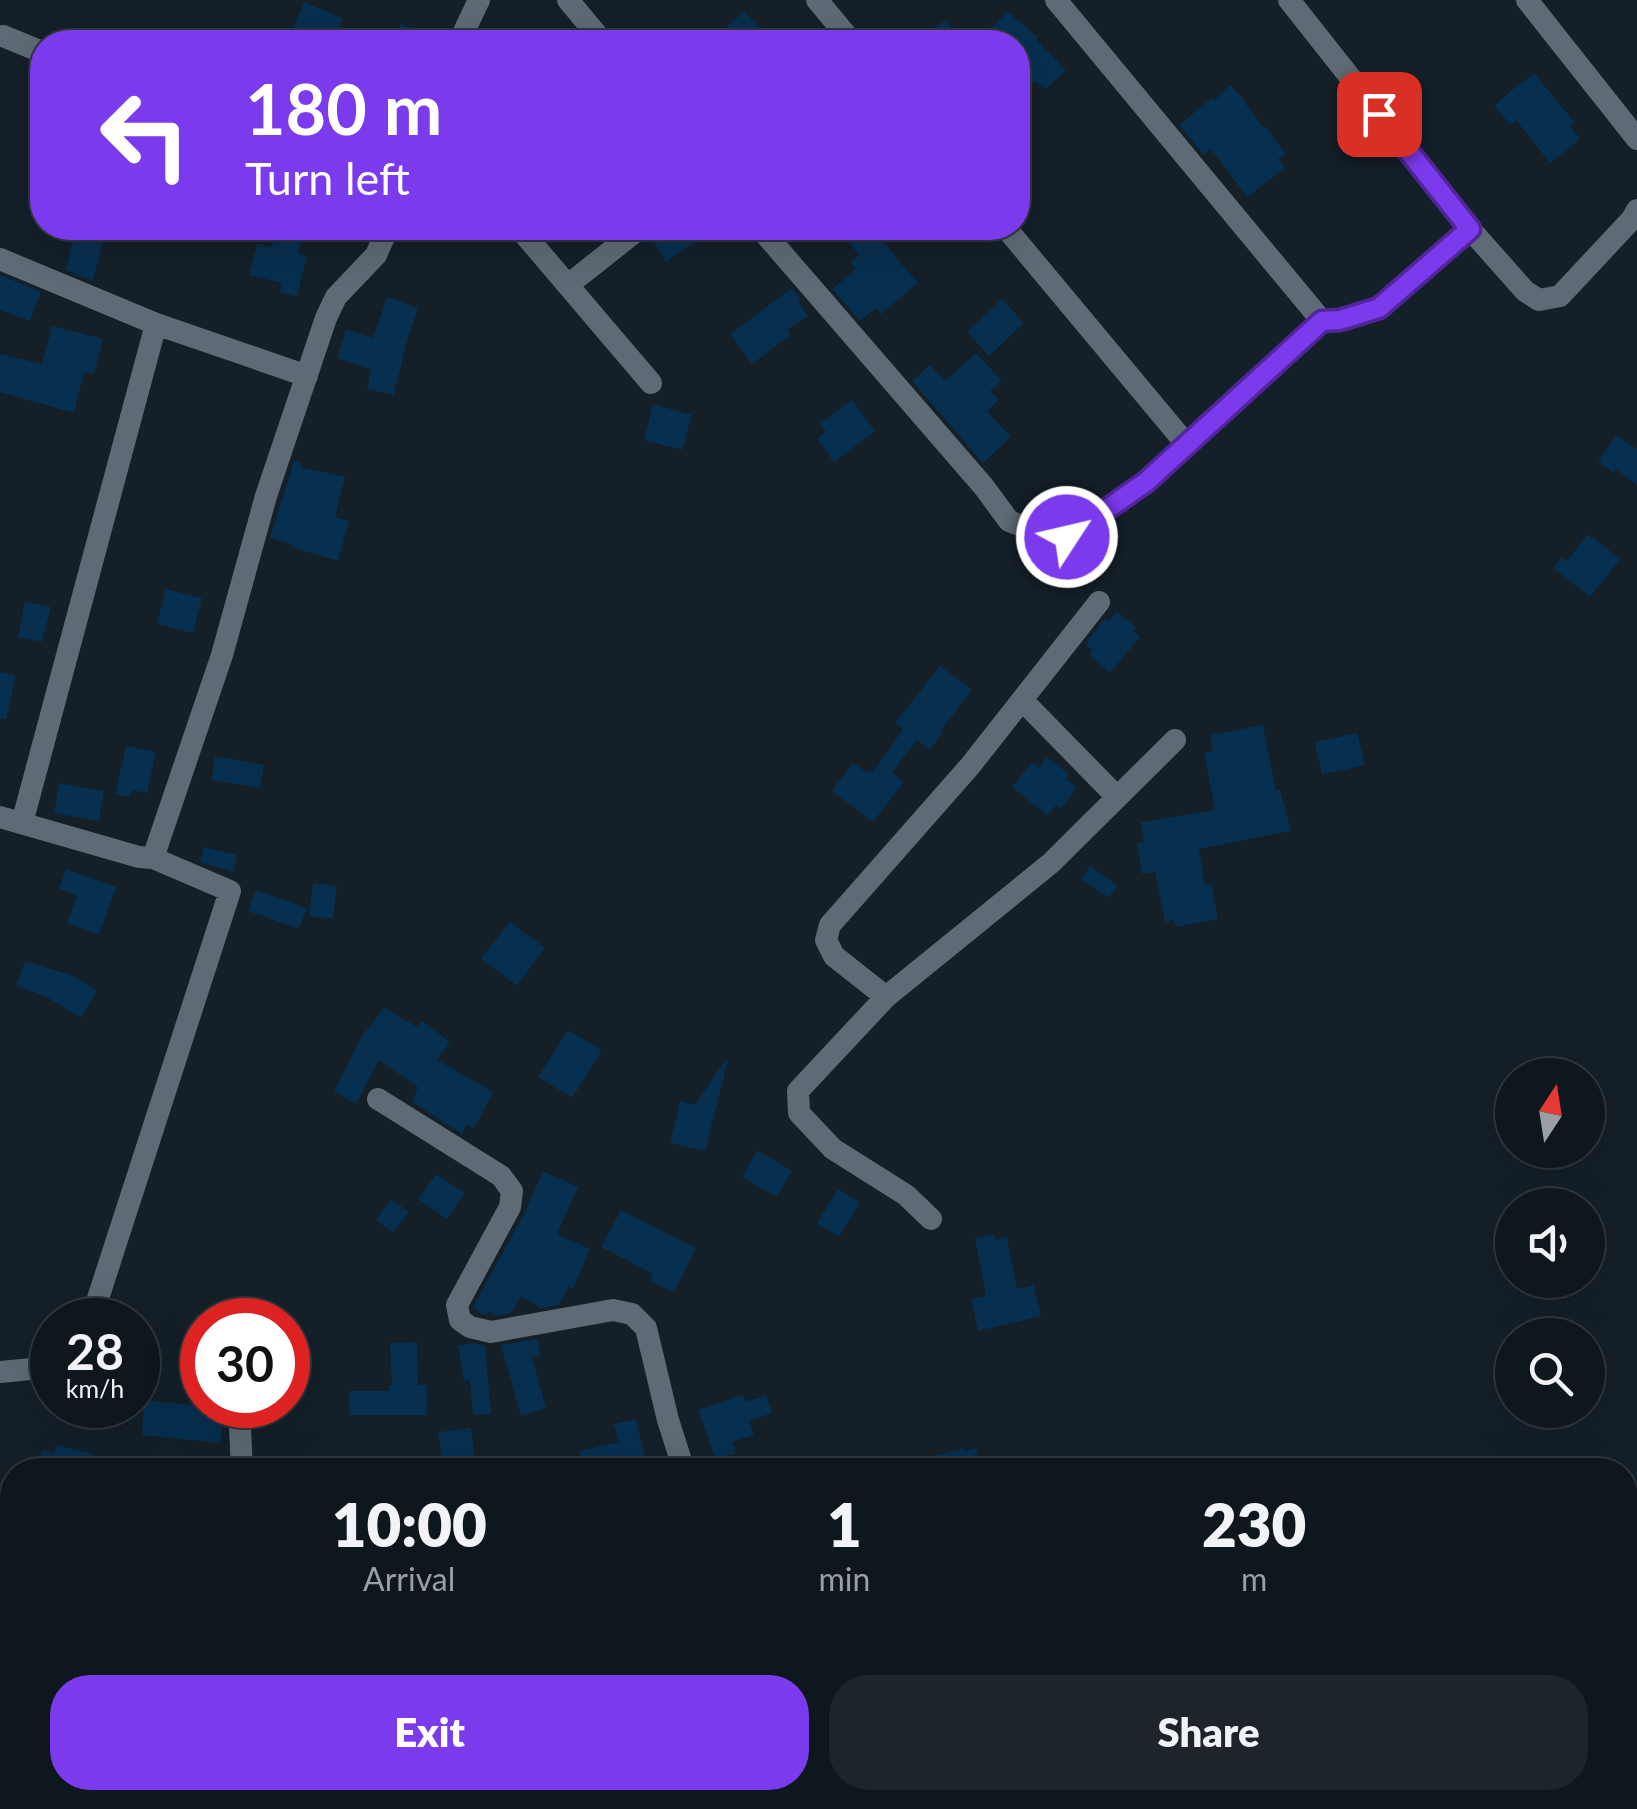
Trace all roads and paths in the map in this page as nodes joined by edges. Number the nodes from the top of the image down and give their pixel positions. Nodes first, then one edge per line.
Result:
1 (478, 0) edge
2 (568, 0) edge
3 (817, 0) edge
4 (1056, 0) edge
5 (1289, 0) edge
6 (1527, 0) edge
7 (464, 30) edge
8 (593, 30) edge
9 (842, 30) edge
10 (3, 36) dead end
11 (30, 47) edge
12 (1637, 139) edge
13 (1635, 218) edge
14 (1470, 229) junction
15 (382, 240) edge
16 (530, 240) edge
17 (625, 240) edge
18 (770, 240) edge
19 (1016, 240) edge
20 (0, 259) edge
21 (568, 285) junction
22 (1322, 321) junction
23 (156, 324) junction
24 (307, 376) junction
25 (651, 383) dead end
26 (1187, 445) junction
27 (1099, 602) dead end
28 (1022, 700) junction
29 (1174, 740) dead end
30 (1117, 797) junction
31 (11, 820) edge
32 (153, 858) junction
33 (886, 997) junction
34 (378, 1100) dead end
35 (931, 1219) dead end
36 (98, 1298) edge
37 (30, 1369) edge
38 (0, 1372) edge
39 (240, 1428) edge
40 (241, 1458) edge
41 (680, 1458) edge

1 - 7 street
2 - 8 street
3 - 9 street
4 - 22 street
5 - 14 street
6 - 12 street
10 - 11 street
13 - 14 street
14 - 22 street
15 - 24 street
16 - 21 street
17 - 21 street
18 - 26 street
19 - 26 street
20 - 23 street
21 - 25 street
22 - 26 street
23 - 24 street
23 - 31 street
24 - 32 street
27 - 28 street
28 - 30 street
28 - 33 street
29 - 30 street
30 - 33 street
31 - 32 street
32 - 36 street
33 - 35 street
34 - 41 street
37 - 38 street
39 - 40 street

